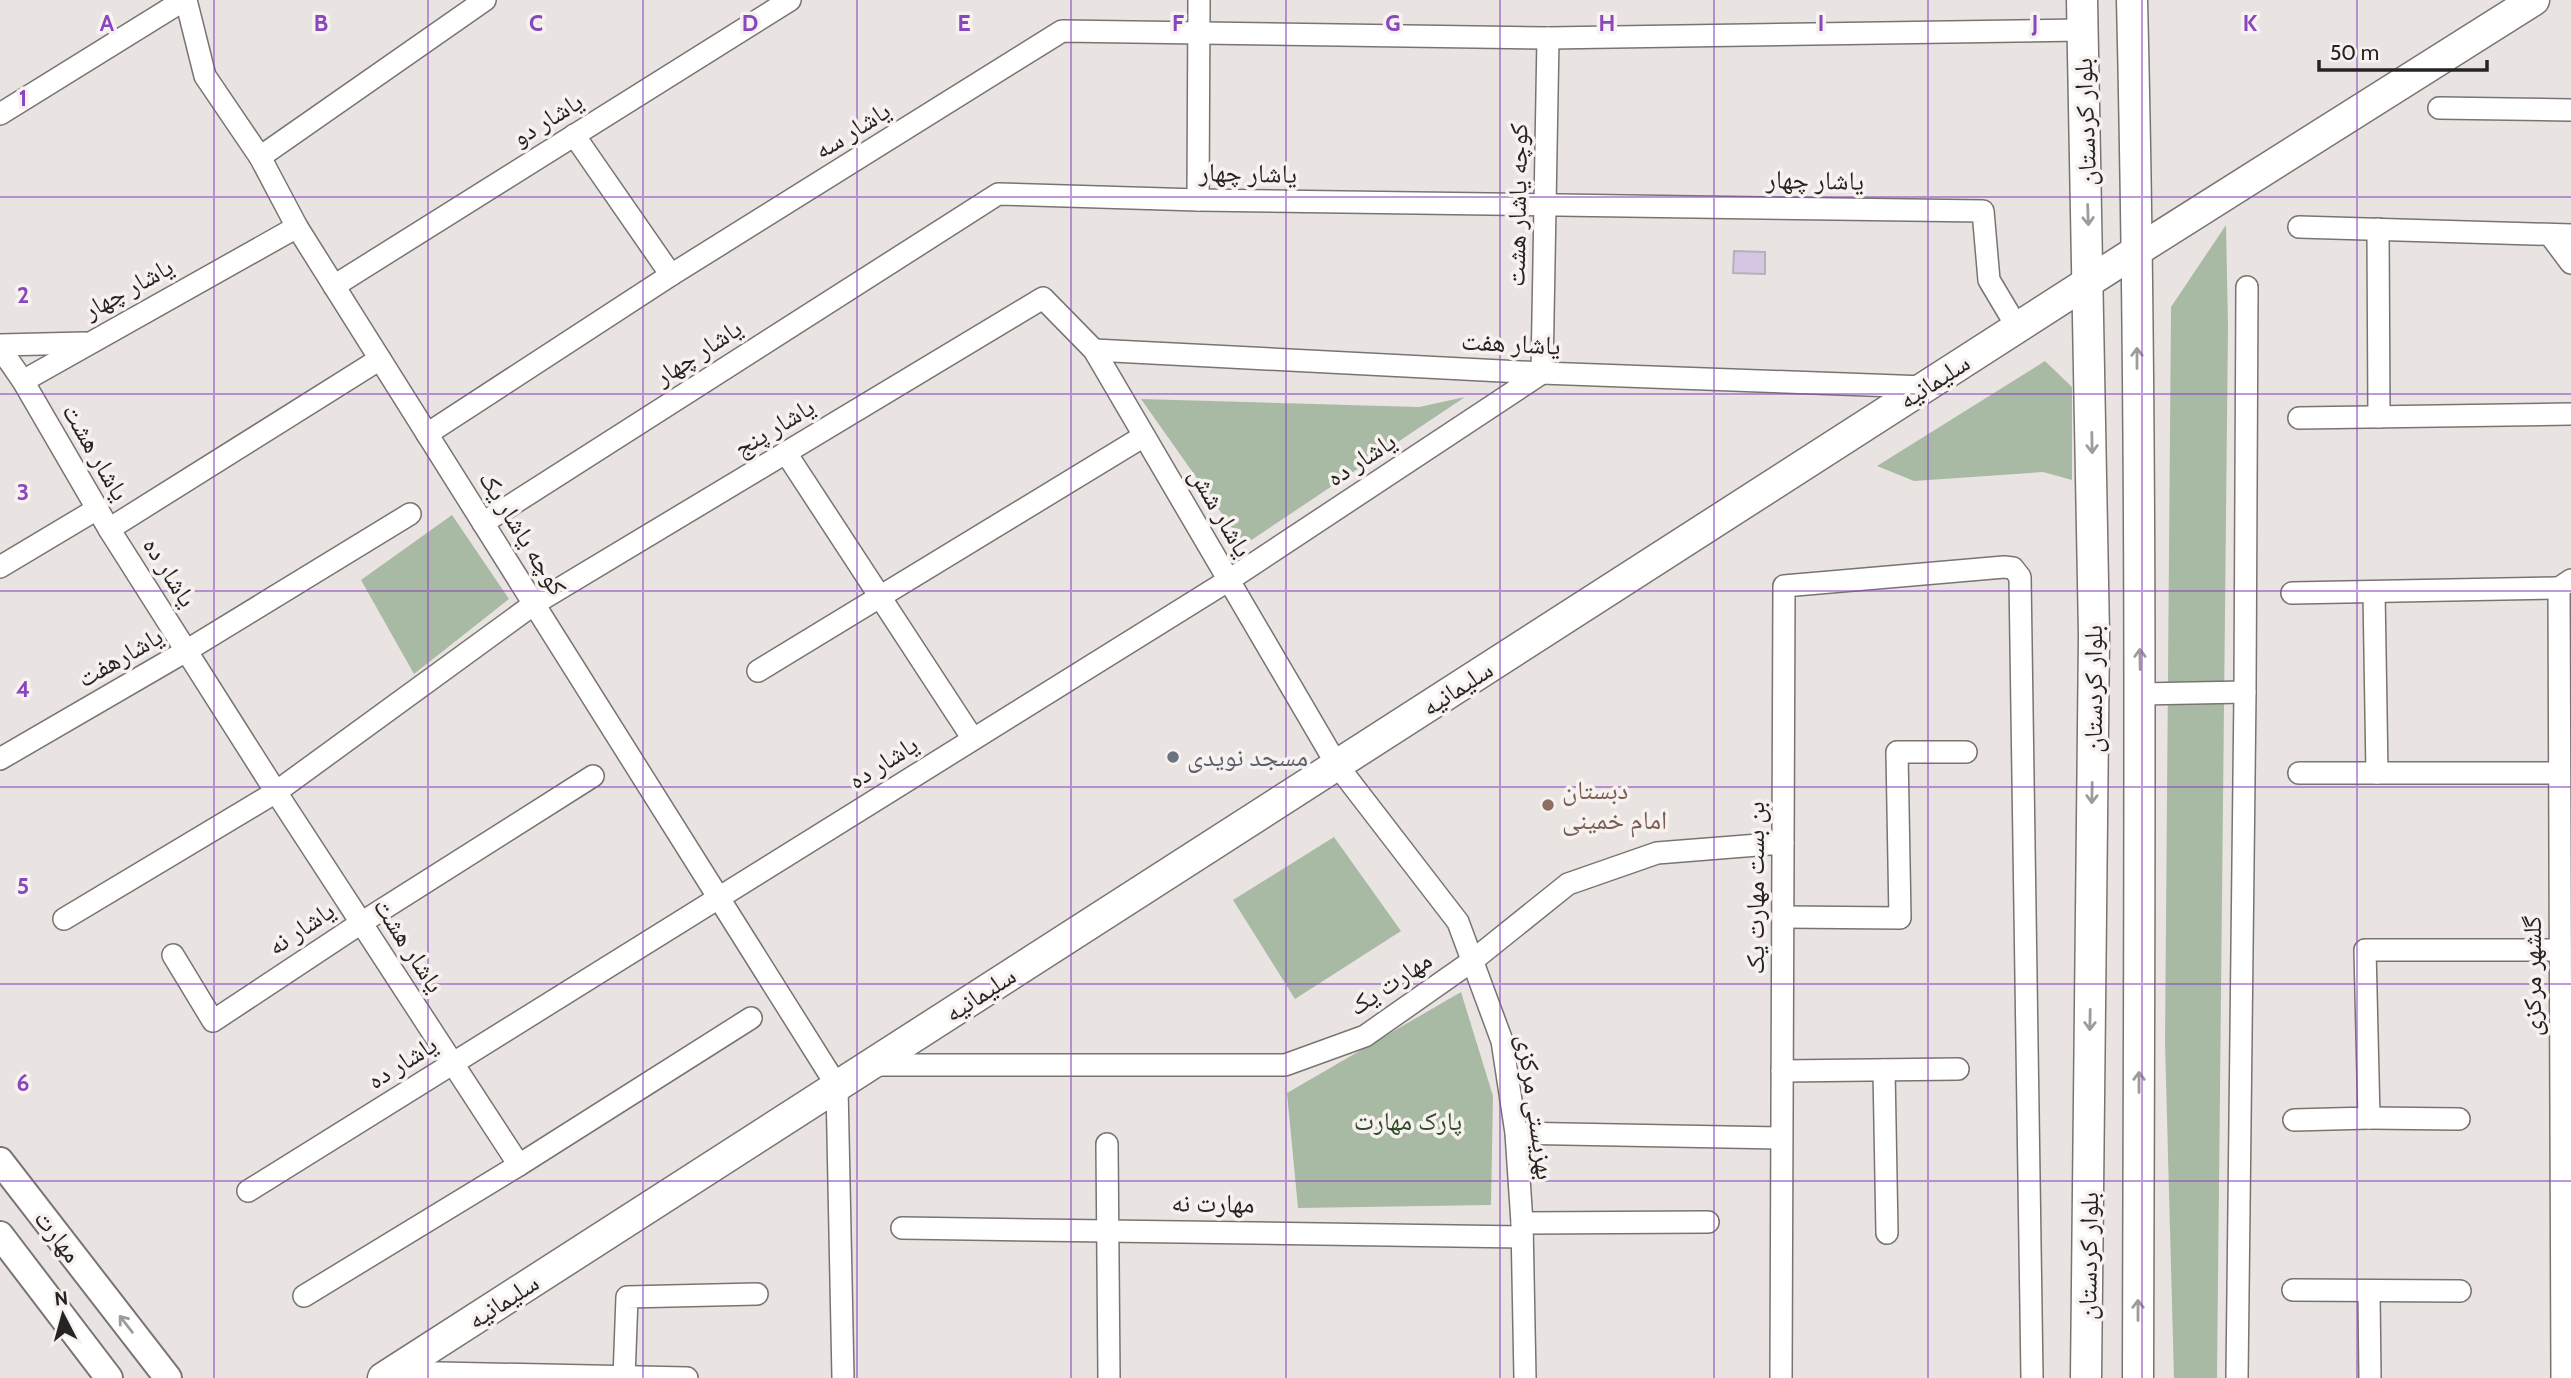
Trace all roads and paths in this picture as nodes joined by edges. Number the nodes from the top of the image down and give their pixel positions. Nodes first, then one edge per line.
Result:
1 (185, 0) edge
2 (485, 0) edge
3 (790, 0) edge
4 (1199, 0) edge
5 (2082, 0) edge
6 (2132, 0) edge
7 (2534, 0) edge
8 (2082, 30) junction
9 (1201, 35) junction
10 (1548, 38) junction
11 (2439, 108) dead end
12 (2571, 110) edge
13 (0, 114) edge
14 (574, 135) junction
15 (260, 157) junction
16 (1198, 200) junction
17 (1545, 203) junction
18 (297, 227) junction
19 (2300, 227) dead end
20 (2378, 229) junction
21 (2561, 235) edge
22 (2138, 250) junction
23 (2571, 263) edge
24 (671, 275) junction
25 (2090, 281) junction
26 (334, 286) junction
27 (2247, 287) dead end
28 (1044, 298) joint
29 (2017, 327) junction
30 (87, 343) junction
31 (0, 347) edge
32 (1094, 350) junction
33 (380, 359) junction
34 (1542, 373) junction
35 (13, 379) edge
36 (1925, 387) junction
37 (2571, 414) edge
38 (2379, 417) junction
39 (2299, 418) dead end
40 (427, 434) junction
41 (1144, 436) junction
42 (786, 453) junction
43 (97, 509) junction
44 (410, 514) dead end
45 (483, 523) junction
46 (109, 529) junction
47 (0, 567) edge
48 (1229, 580) junction
49 (2565, 584) edge
50 (2374, 592) junction
51 (2292, 593) dead end
52 (878, 598) junction
53 (534, 604) junction
54 (186, 651) junction
55 (758, 671) dead end
56 (2245, 692) junction
57 (2140, 694) junction
58 (973, 739) junction
59 (1966, 752) dead end
60 (0, 759) edge
61 (1337, 765) junction
62 (2299, 773) dead end
63 (2377, 773) junction
64 (2560, 773) junction
65 (593, 776) dead end
66 (276, 792) junction
67 (2565, 803) edge
68 (1783, 843) junction
69 (719, 897) junction
70 (1783, 918) junction
71 (64, 919) dead end
72 (361, 923) junction
73 (2560, 950) junction
74 (173, 955) dead end
75 (1472, 961) junction
76 (751, 1018) dead end
77 (452, 1063) junction
78 (870, 1065) junction
79 (1958, 1069) dead end
80 (1884, 1070) junction
81 (1782, 1071) junction
82 (837, 1086) junction
83 (2370, 1118) junction
84 (2459, 1119) dead end
85 (2294, 1120) dead end
86 (1516, 1133) junction
87 (1780, 1138) junction
88 (1107, 1144) dead end
89 (0, 1161) edge
90 (519, 1166) junction
91 (248, 1191) dead end
92 (1708, 1222) dead end
93 (902, 1228) dead end
94 (1108, 1229) junction
95 (1522, 1230) junction
96 (1887, 1233) dead end
97 (0, 1235) edge
98 (2293, 1290) dead end
99 (2460, 1291) dead end
100 (2369, 1293) junction
101 (757, 1294) dead end
102 (304, 1296) dead end
103 (387, 1375) edge
104 (108, 1378) edge
105 (168, 1378) edge
106 (624, 1378) edge
107 (688, 1378) edge
108 (843, 1378) edge
109 (1109, 1378) edge
110 (1525, 1378) edge
111 (1781, 1378) edge
112 (2032, 1378) edge
113 (2086, 1378) edge
114 (2138, 1378) edge
115 (2237, 1378) edge
116 (2370, 1378) edge
117 (2562, 1378) edge

1 - 13 street
1 - 15 street, کوچه یاشار یک
2 - 15 street
3 - 14 street, یاشار دو
4 - 9 street
5 - 8 main road, بلوار کردستان
6 - 22 main road, بلوار کردستان
7 - 22 main road, سلیمانیه
8 - 10 street
8 -> 25 main road, بلوار کردستان
9 - 10 street
9 - 16 street
9 - 24 street, یاشار سه
10 - 17 street, کوچه یاشار هشت
11 - 12 street
14 - 24 street
14 - 26 street, یاشار دو
15 - 18 street, کوچه یاشار یک
16 - 17 street, یاشار چهار
16 - 45 street, یاشار چهار
17 - 29 street, یاشار چهار
17 - 34 street, کوچه یاشار هشت
18 - 26 street, کوچه یاشار یک
18 - 30 street, یاشار چهار
19 - 20 street
20 - 21 street
20 - 38 street
21 - 23 street
22 - 25 main road, سلیمانیه
57 -> 22 main road, بلوار کردستان
24 - 40 street, یاشار سه
25 - 29 main road, سلیمانیه
25 -> 113 main road, بلوار کردستان
26 - 33 street, کوچه یاشار یک
27 - 56 street
28 - 32 street, یاشار شش
28 - 42 street, یاشار پنج
29 - 36 main road, سلیمانیه
30 - 31 street
30 - 35 street, یاشار چهار
31 - 35 street
32 - 34 street, یاشار هفت
32 - 41 street, یاشار شش
33 - 40 street, کوچه یاشار یک
33 - 46 street, یاشار هشت
34 - 36 street, یاشار هفت
34 - 48 street, یاشار ده
35 - 43 street, یاشار هشت
36 - 61 main road, سلیمانیه
37 - 38 street
38 - 39 street
40 - 45 street, کوچه یاشار یک
41 - 48 street, یاشار شش
41 - 52 street
42 - 52 street
42 - 53 street, یاشار پنج
43 - 46 street, یاشار هشت
43 - 47 street
44 - 54 street, یاشارهفت
45 - 53 street, کوچه یاشار یک
46 - 54 street, یاشار ده
48 - 58 street, یاشار ده
48 - 61 street, یاشار شش
49 - 50 street
49 - 64 street, گلشهر مرکزی
50 - 51 street
50 - 63 street
52 - 55 street
52 - 58 street
53 - 66 street
53 - 69 street, کوچه یاشار یک
54 - 60 street, یاشارهفت
54 - 66 street, یاشار ده
56 - 57 street
56 - 115 street
114 -> 57 main road, بلوار کردستان
58 - 69 street, یاشار ده
59 - 70 street
61 - 75 street, بهزیستی مرکزی
61 - 78 main road, سلیمانیه
62 - 63 street
63 - 64 street
64 - 67 street, گلشهر مرکزی
65 - 72 street, یاشار نه
66 - 71 street
66 - 72 street, یاشار هشت
67 - 73 street, گلشهر مرکزی
68 - 70 street, بن بست مهارت یک
68 - 75 street, مهارت یک
68 - 112 street, بن بست مهارت یک
69 - 77 street, یاشار ده
69 - 82 street, کوچه یاشار یک
70 - 81 street, بن بست مهارت یک
72 - 74 street, یاشار نه
72 - 77 street, یاشار هشت
73 - 83 street
73 - 117 street, گلشهر مرکزی
75 - 78 street, مهارت یک
75 - 86 street, بهزیستی مرکزی
76 - 90 street
77 - 90 street, یاشار هشت
77 - 91 street, یاشار ده
78 - 82 main road, سلیمانیه
79 - 80 street
80 - 81 street
80 - 96 street
81 - 87 street, بن بست مهارت یک
82 - 103 main road, سلیمانیه
82 - 108 street
83 - 84 street
83 - 85 street
86 - 87 street
86 - 95 street, بهزیستی مرکزی
87 - 111 street, بن بست مهارت یک
88 - 94 street
105 -> 89 street, مهارت
90 - 102 street
92 - 95 street, مهارت نه
93 - 94 street, مهارت نه
94 - 95 street, مهارت نه
94 - 109 street
95 - 110 street, بهزیستی مرکزی
97 - 104 street, مهارت
98 - 100 street
99 - 100 street
100 - 116 street
101 - 106 street
103 - 106 street
106 - 107 street

